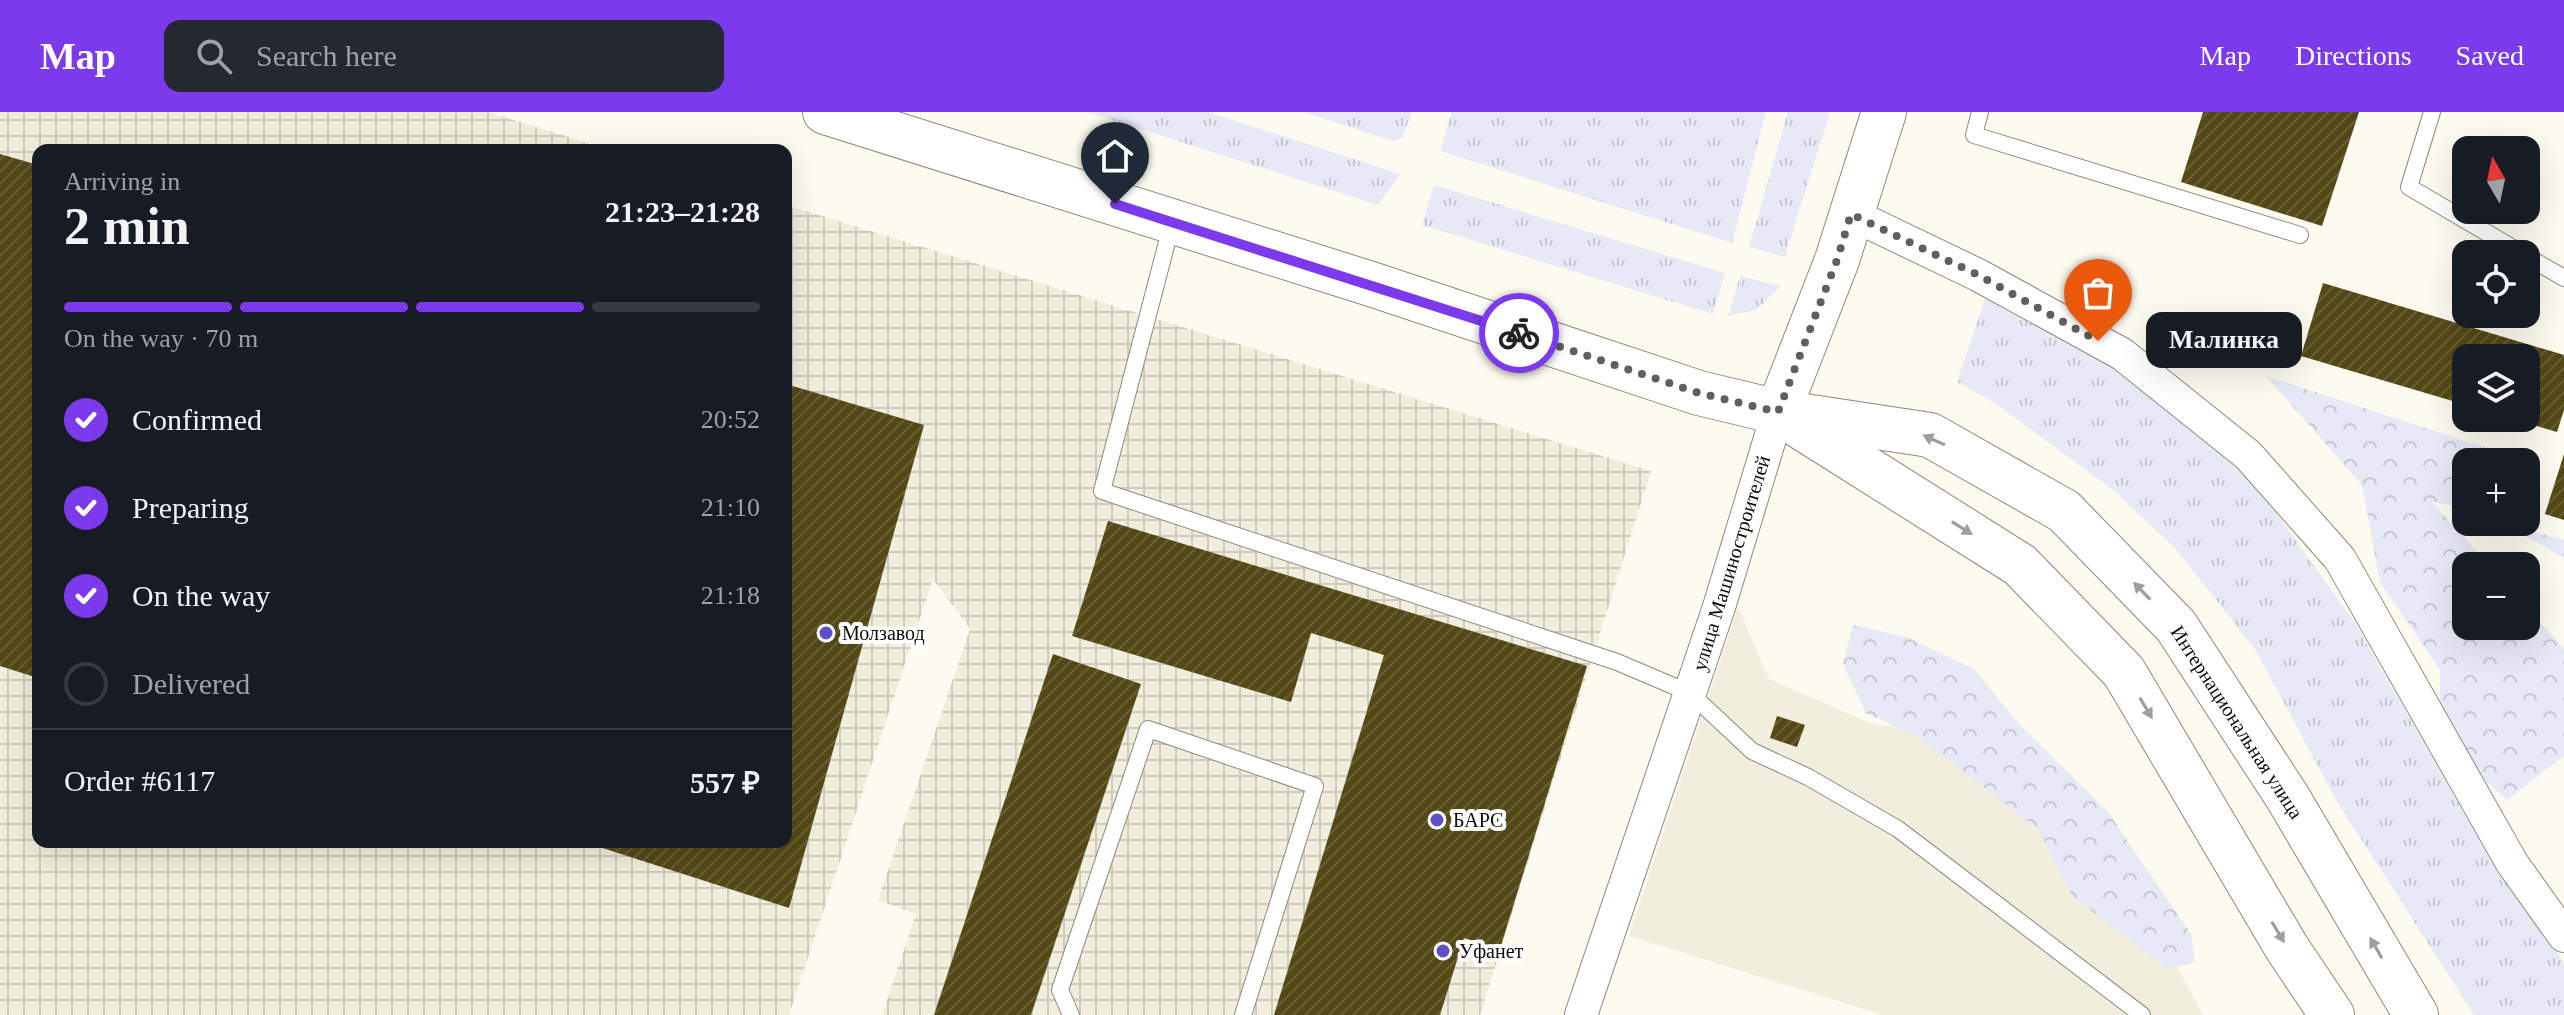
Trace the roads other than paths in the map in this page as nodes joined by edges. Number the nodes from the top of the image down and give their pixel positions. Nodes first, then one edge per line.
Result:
1 (825, 112) edge
2 (1884, 112) edge
3 (1980, 112) edge
4 (2432, 112) edge
5 (1851, 214) junction
6 (1173, 222) junction
7 (2300, 235) dead end
8 (2499, 240) edge
9 (2540, 264) edge
10 (2564, 278) edge
11 (1778, 412) junction
12 (1690, 693) junction
13 (2564, 936) edge
14 (1071, 1015) edge
15 (1243, 1015) edge
16 (1581, 1015) edge
17 (2142, 1015) edge
18 (2332, 1015) edge
19 (2416, 1015) edge

1 - 6 main road, Интернациональная улица
2 - 5 main road, улица Машиностроителей
3 - 7 lane
4 - 8 lane
5 - 11 main road, улица Машиностроителей
5 - 13 street
6 - 11 main road, Интернациональная улица
6 - 12 lane
9 - 10 lane
11 - 12 street, улица Машиностроителей
11 -> 18 main road, Интернациональная улица
19 -> 11 main road, Интернациональная улица
12 - 16 street, улица Машиностроителей
12 - 17 lane
14 - 15 lane

